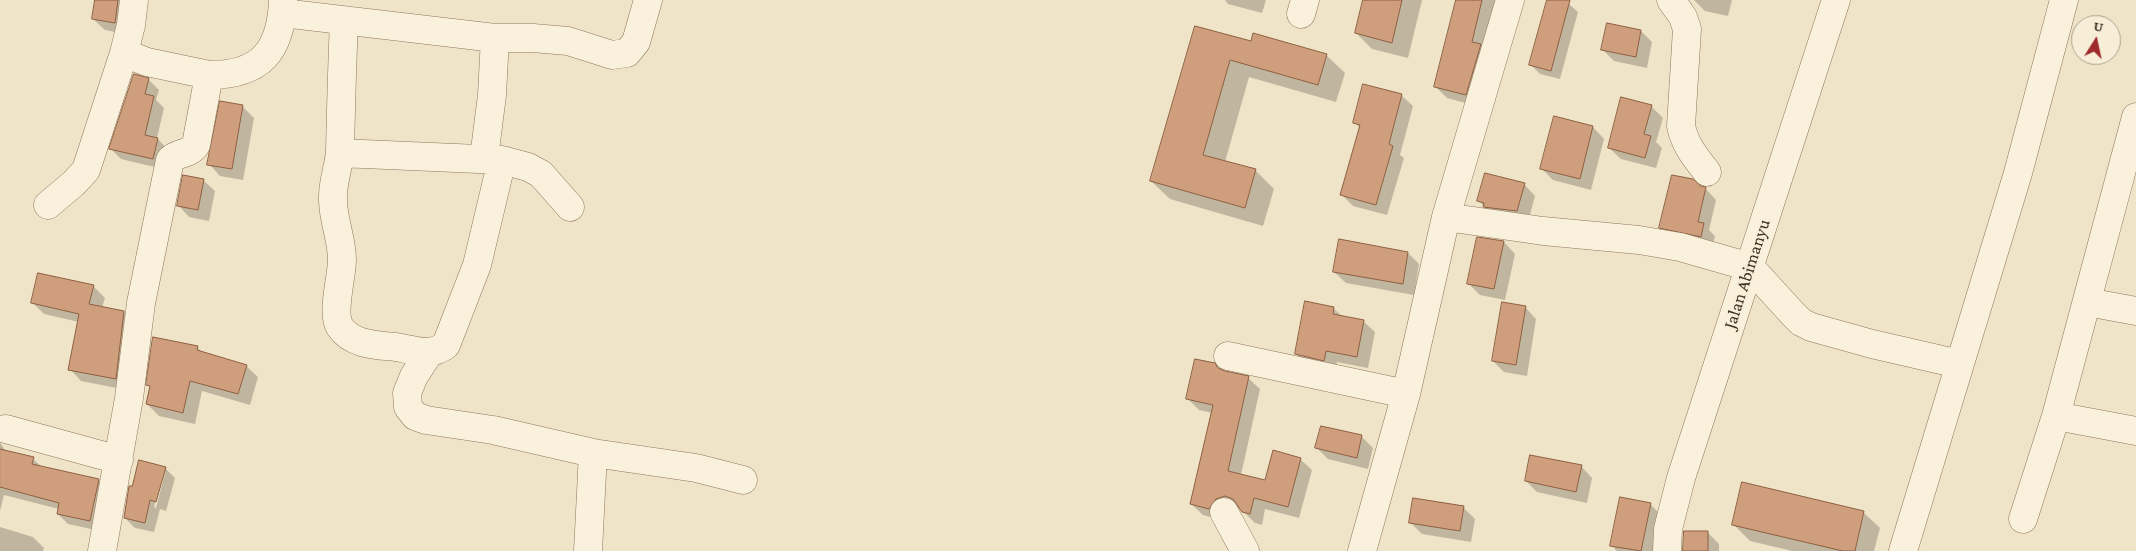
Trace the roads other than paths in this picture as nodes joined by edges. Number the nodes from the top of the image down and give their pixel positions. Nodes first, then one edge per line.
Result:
1 (134, 0) edge
2 (648, 0) edge
3 (1510, 0) edge
4 (1671, 0) edge
5 (1836, 0) edge
6 (2064, 0) edge
7 (283, 7) edge
8 (344, 22) junction
9 (495, 38) junction
10 (124, 53) junction
11 (209, 75) junction
12 (2136, 117) edge
13 (340, 153) junction
14 (493, 159) junction
15 (1707, 172) dead end
16 (2126, 199) edge
17 (48, 204) dead end
18 (570, 207) dead end
19 (1446, 217) junction
20 (1750, 267) junction
21 (2087, 302) junction
22 (2136, 311) edge
23 (429, 353) junction
24 (1228, 356) dead end
25 (1959, 364) junction
26 (1406, 394) junction
27 (2056, 416) junction
28 (6, 429) dead end
29 (2136, 431) edge
30 (593, 453) junction
31 (119, 460) junction
32 (743, 480) dead end
33 (1224, 512) dead end
34 (2023, 519) dead end
35 (102, 551) edge
36 (588, 551) edge
37 (1245, 551) edge
38 (1362, 551) edge
39 (1667, 551) edge
40 (1903, 551) edge

1 - 10 street
2 - 9 street
3 - 19 street
4 - 15 street
5 - 20 street, Jalan Abimanyu
6 - 25 street
7 - 8 street
7 - 11 street
8 - 9 street
8 - 13 street
9 - 14 street
10 - 11 street
10 - 17 street
11 - 31 street
12 - 16 street
13 - 14 street
13 - 23 street
14 - 18 street
14 - 23 street
16 - 21 street
19 - 20 street
19 - 26 street
20 - 25 street
20 - 39 street, Jalan Abimanyu
21 - 22 street
21 - 27 street
23 - 30 street
24 - 26 street
25 - 40 street
26 - 38 street
27 - 29 street
27 - 34 street
28 - 31 street
30 - 32 street
30 - 36 street
31 - 35 street
33 - 37 street

